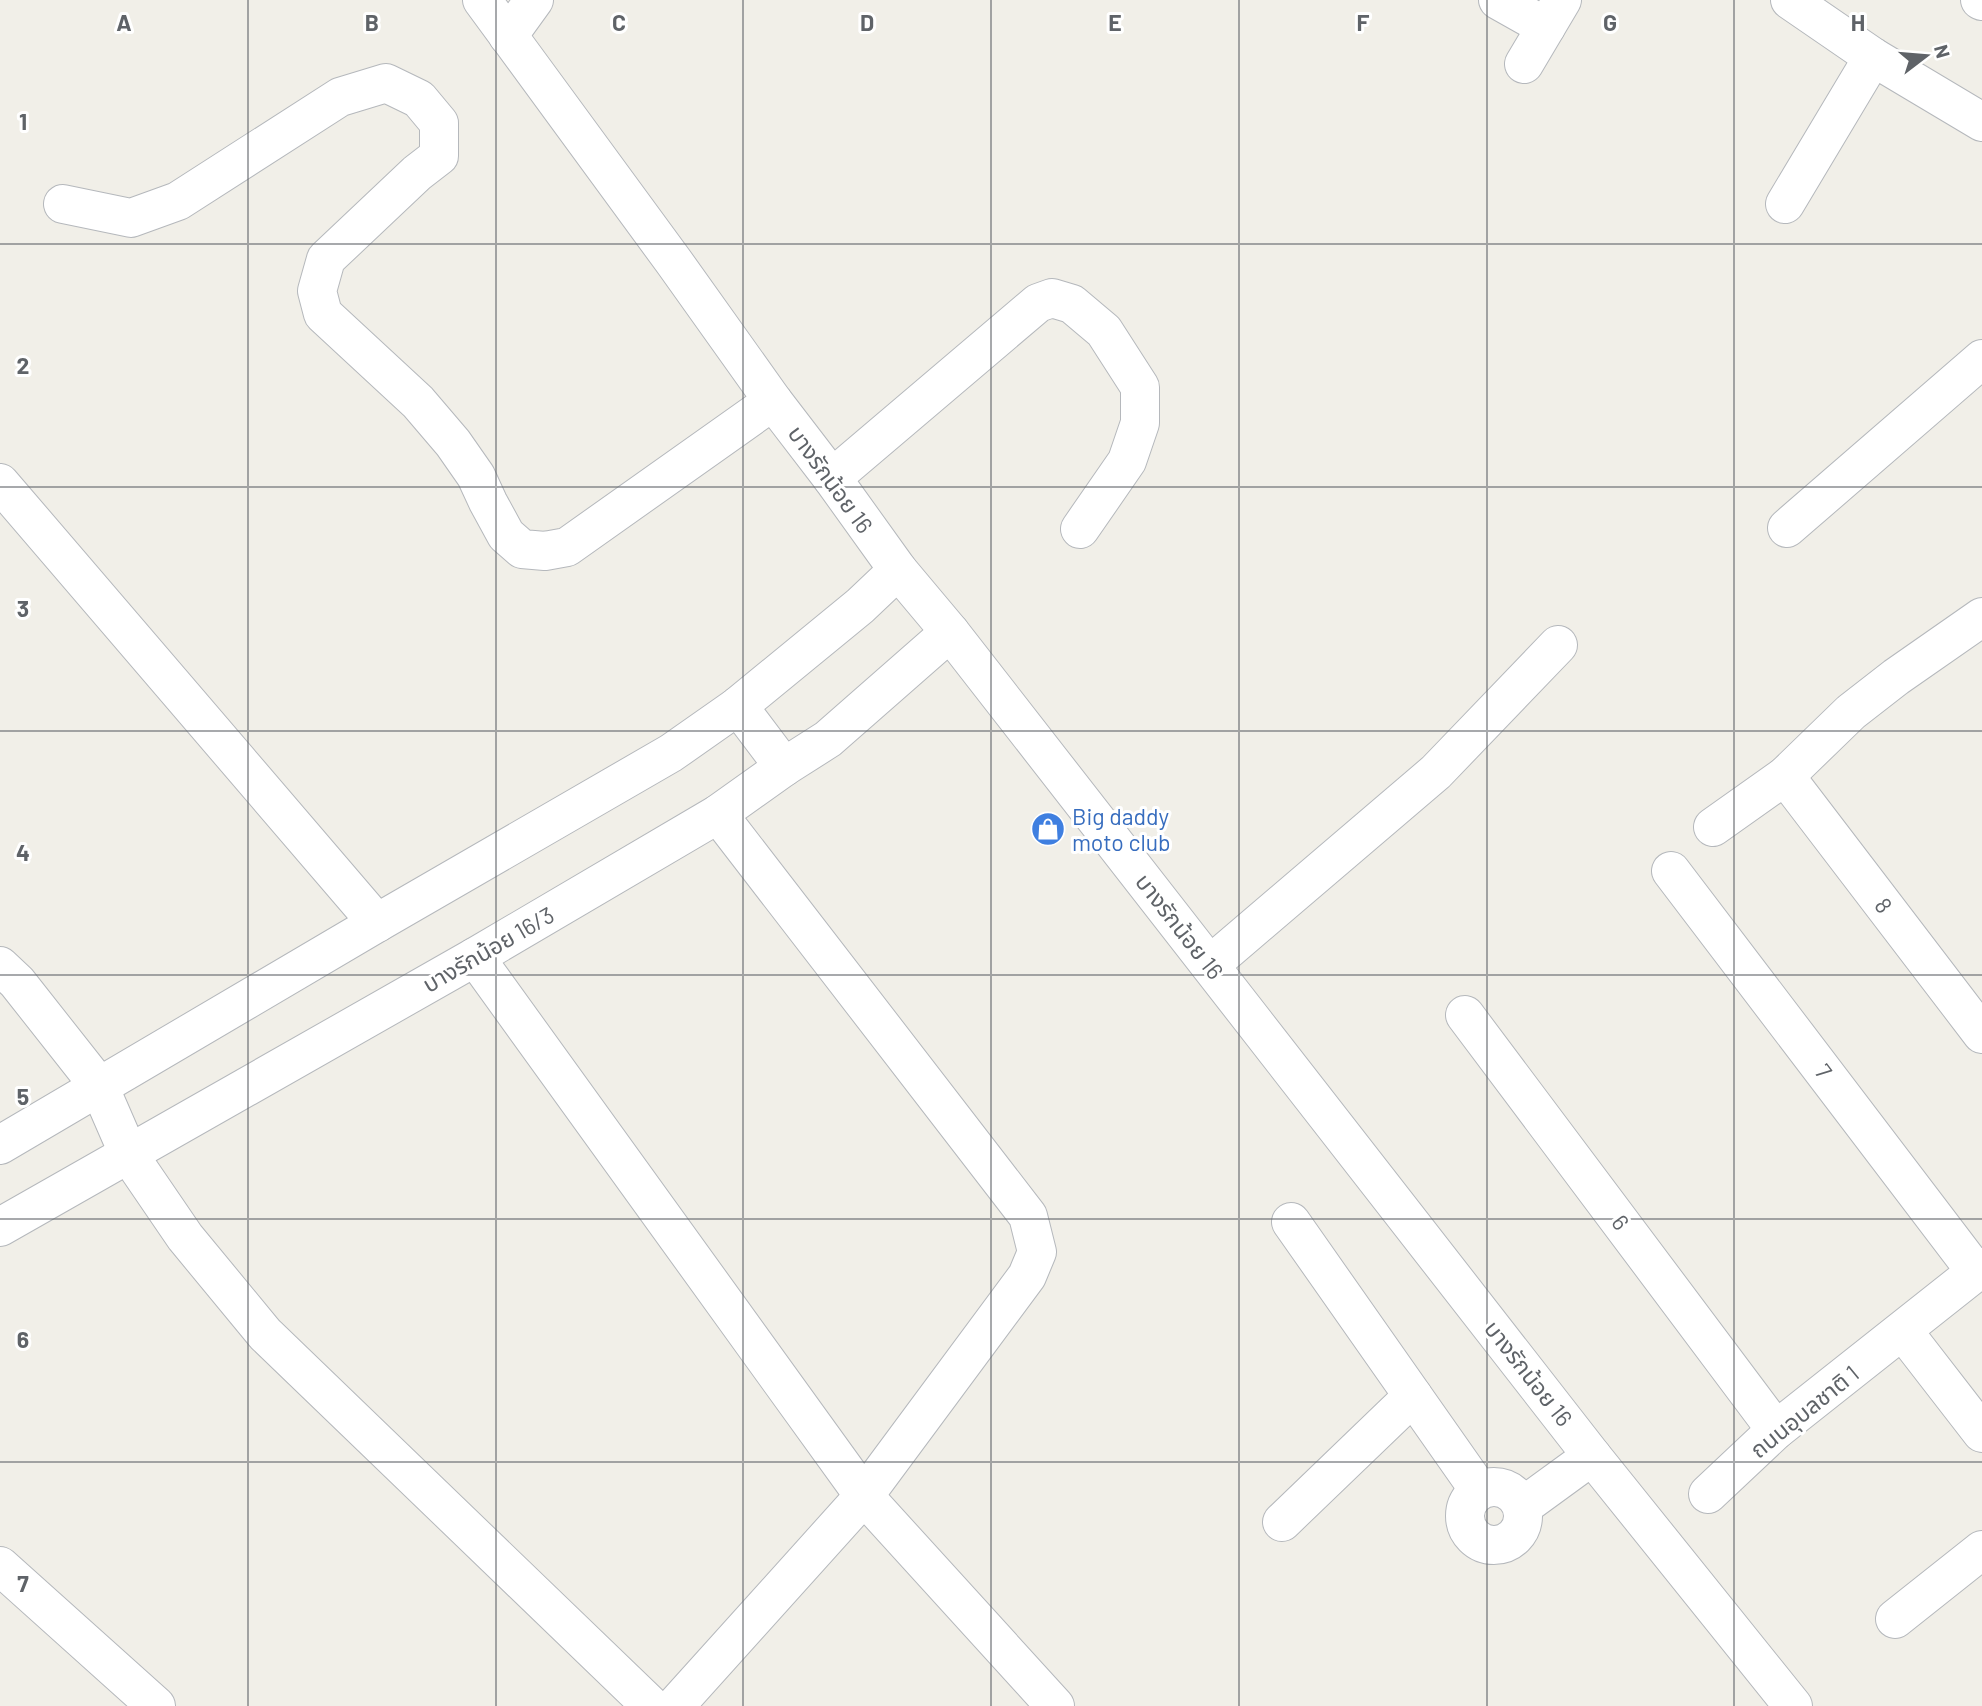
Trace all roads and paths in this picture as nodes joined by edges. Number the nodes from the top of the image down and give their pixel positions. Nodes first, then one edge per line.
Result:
1 (482, 0) edge
2 (534, 0) edge
3 (1498, 0) edge
4 (1790, 0) edge
5 (1554, 14) edge
6 (508, 36) junction
7 (1873, 57) junction
8 (1524, 64) dead end
9 (1982, 122) edge
10 (63, 204) dead end
11 (1785, 204) dead end
12 (1982, 359) edge
13 (773, 401) junction
14 (832, 478) junction
15 (0, 483) edge
16 (1787, 528) dead end
17 (1080, 529) dead end
18 (898, 570) junction
19 (1982, 617) edge
20 (950, 632) junction
21 (1558, 645) dead end
22 (738, 706) junction
23 (784, 767) junction
24 (1786, 776) junction
25 (718, 814) junction
26 (1713, 827) dead end
27 (1671, 871) dead end
28 (377, 923) junction
29 (475, 957) junction
30 (1210, 965) junction
31 (0, 966) edge
32 (1465, 1015) dead end
33 (1982, 1034) edge
34 (99, 1086) junction
35 (0, 1145) edge
36 (129, 1155) junction
37 (1291, 1223) dead end
38 (0, 1227) edge
39 (1979, 1270) edge
40 (1903, 1331) junction
41 (1413, 1396) junction
42 (1776, 1430) junction
43 (1982, 1433) edge
44 (1592, 1455) junction
45 (1479, 1490) junction
46 (1707, 1493) dead end
47 (864, 1496) junction
48 (1522, 1507) junction
49 (1282, 1522) dead end
50 (1982, 1550) edge
51 (0, 1566) edge
52 (1895, 1619) dead end
53 (156, 1706) edge
54 (651, 1706) edge
55 (675, 1706) edge
56 (1055, 1706) edge
57 (1794, 1706) edge

1 - 6 street, บางรักน้อย 16
2 - 6 street
3 - 5 street
4 - 7 street
5 - 8 street
6 - 13 street, บางรักน้อย 16
7 - 9 street
7 - 11 street
10 - 13 street
12 - 16 street
13 - 14 street, บางรักน้อย 16
14 - 17 street
14 - 18 street, บางรักน้อย 16
15 - 28 street
18 - 20 street, บางรักน้อย 16
18 - 22 street
19 - 24 street
20 - 23 street, บางรักน้อย 16/3
20 - 30 street, บางรักน้อย 16
21 - 30 street
22 - 23 street
22 - 28 street
23 - 25 street, บางรักน้อย 16/3
24 - 26 street
24 - 33 street, 8
25 - 29 street, บางรักน้อย 16/3
25 - 47 street
27 - 39 street, 7
28 - 34 street
29 - 36 street, บางรักน้อย 16/3
29 - 47 street
30 - 44 street, บางรักน้อย 16
31 - 34 street
32 - 42 street, 6
34 - 35 street
34 - 36 street
36 - 38 street, บางรักน้อย 16/3
36 - 54 street
37 - 41 street
39 - 40 street, ถนนอุบลชาติ 1
40 - 42 street, ถนนอุบลชาติ 1
40 - 43 street
41 - 45 street
41 - 49 street
42 - 46 street, ถนนอุบลชาติ 1
44 - 48 street
44 - 57 street, บางรักน้อย 16
45 - 48 street
45 - 48 street
47 - 55 street
47 - 56 street
50 - 52 street
51 - 53 street

